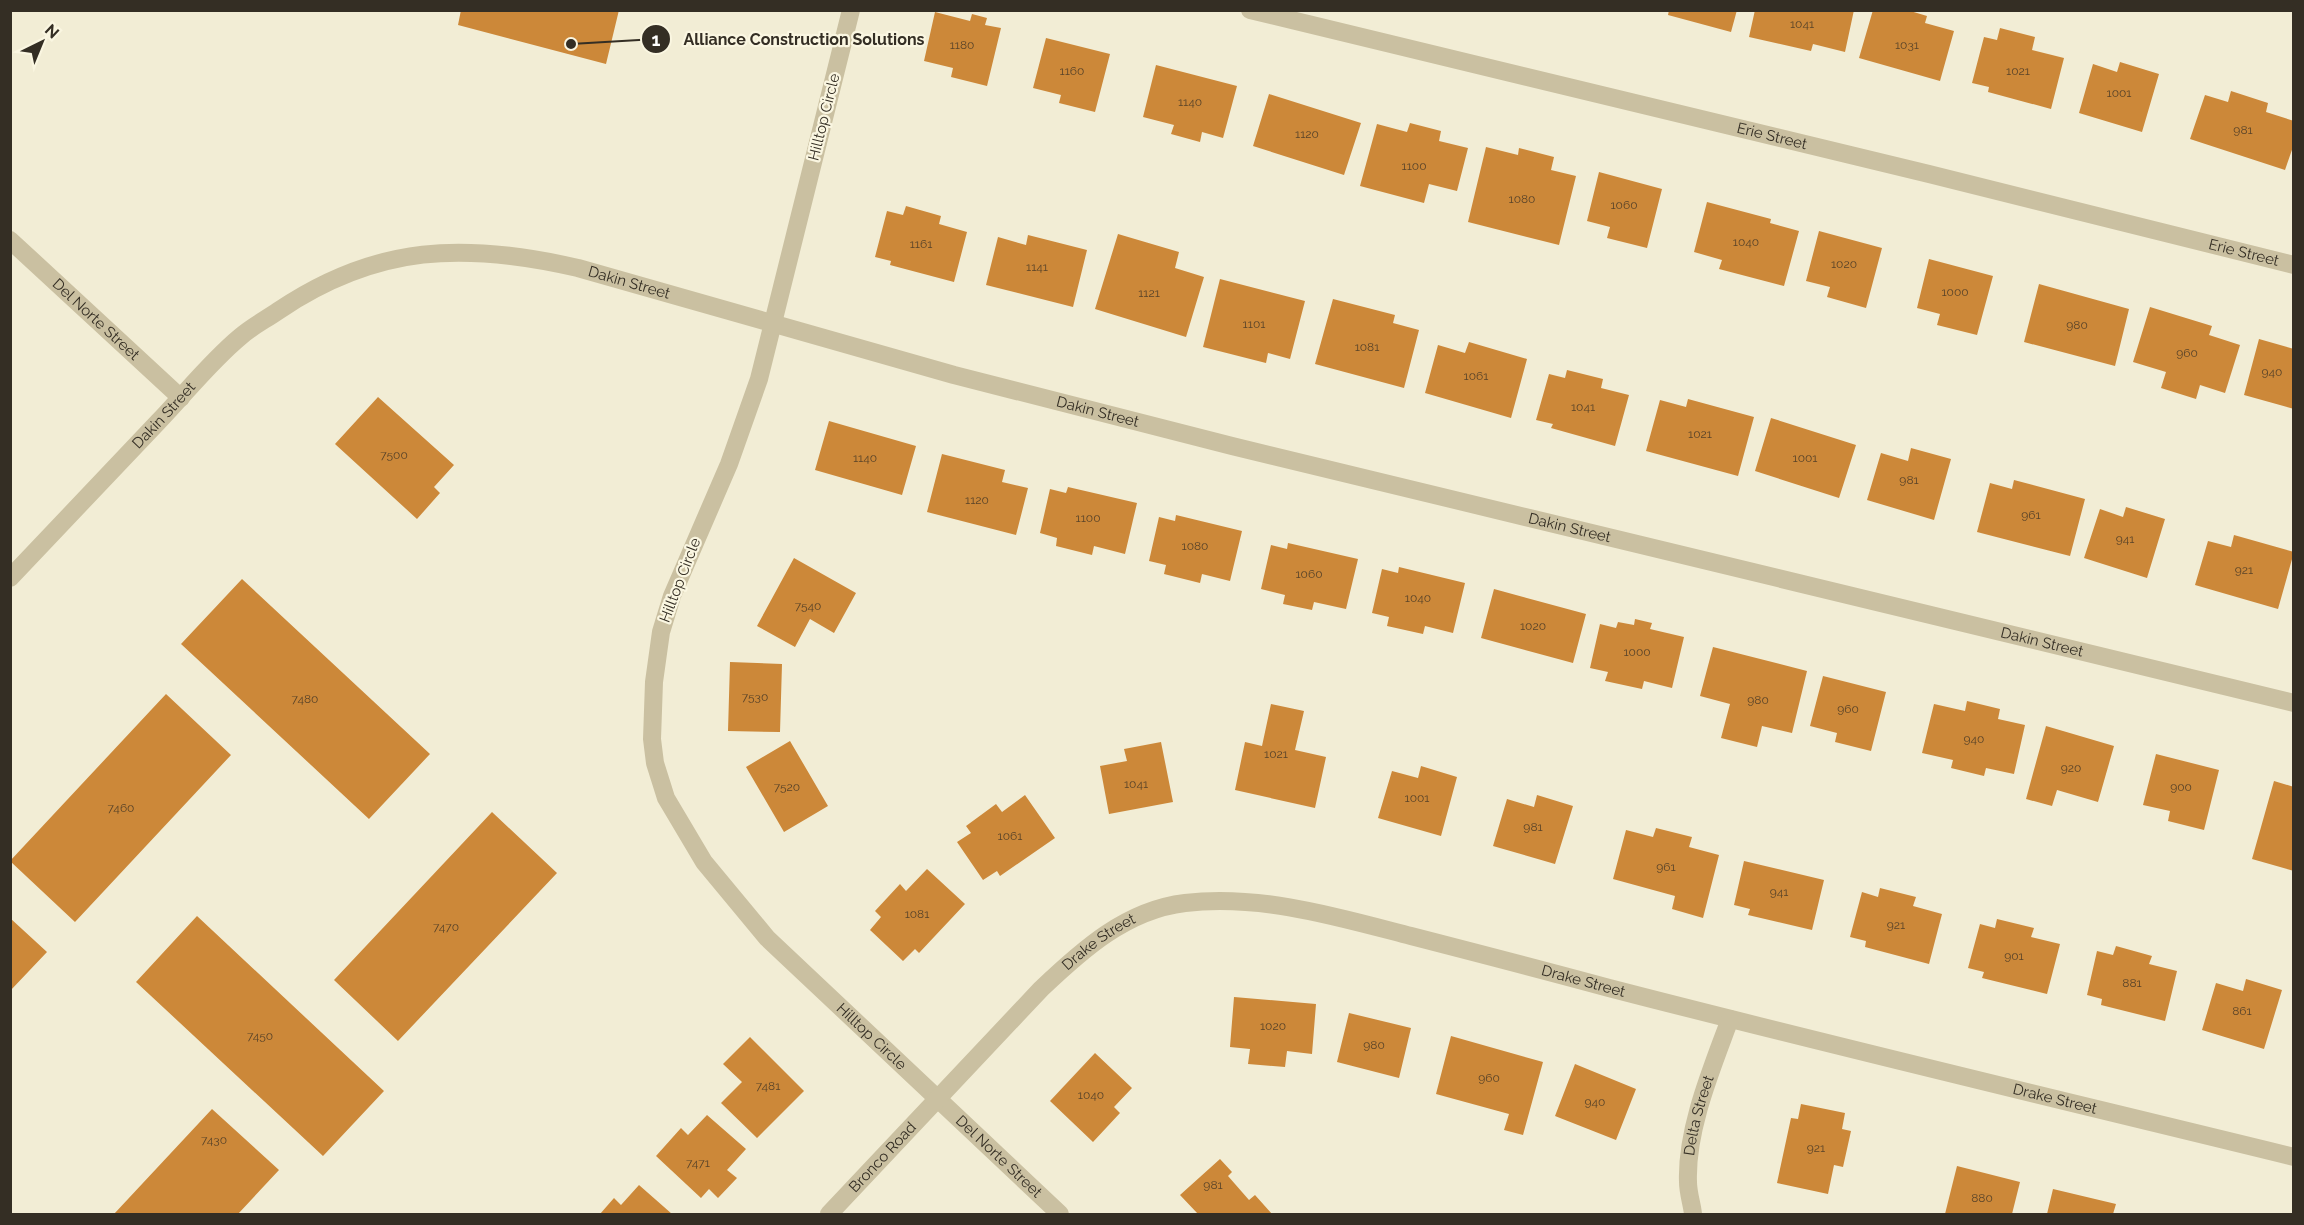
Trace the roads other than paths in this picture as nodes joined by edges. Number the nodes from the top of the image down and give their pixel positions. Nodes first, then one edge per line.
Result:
1 (851, 10) edge
2 (1250, 10) edge
3 (10, 240) edge
4 (2294, 265) edge
5 (772, 321) junction
6 (181, 398) junction
7 (10, 578) edge
8 (2294, 703) edge
9 (1730, 1019) junction
10 (938, 1100) junction
11 (2294, 1157) edge
12 (829, 1215) edge
13 (1060, 1215) edge
14 (1693, 1215) edge

1 - 5 street, Hilltop Circle
2 - 4 street, Erie Street
3 - 6 street, Del Norte Street
5 - 6 street, Dakin Street
5 - 8 street, Dakin Street
5 - 10 street, Hilltop Circle
6 - 7 street, Dakin Street
9 - 10 street, Drake Street
9 - 11 street, Drake Street
9 - 14 street, Delta Street
10 - 12 street, Bronco Road
10 - 13 street, Del Norte Street

